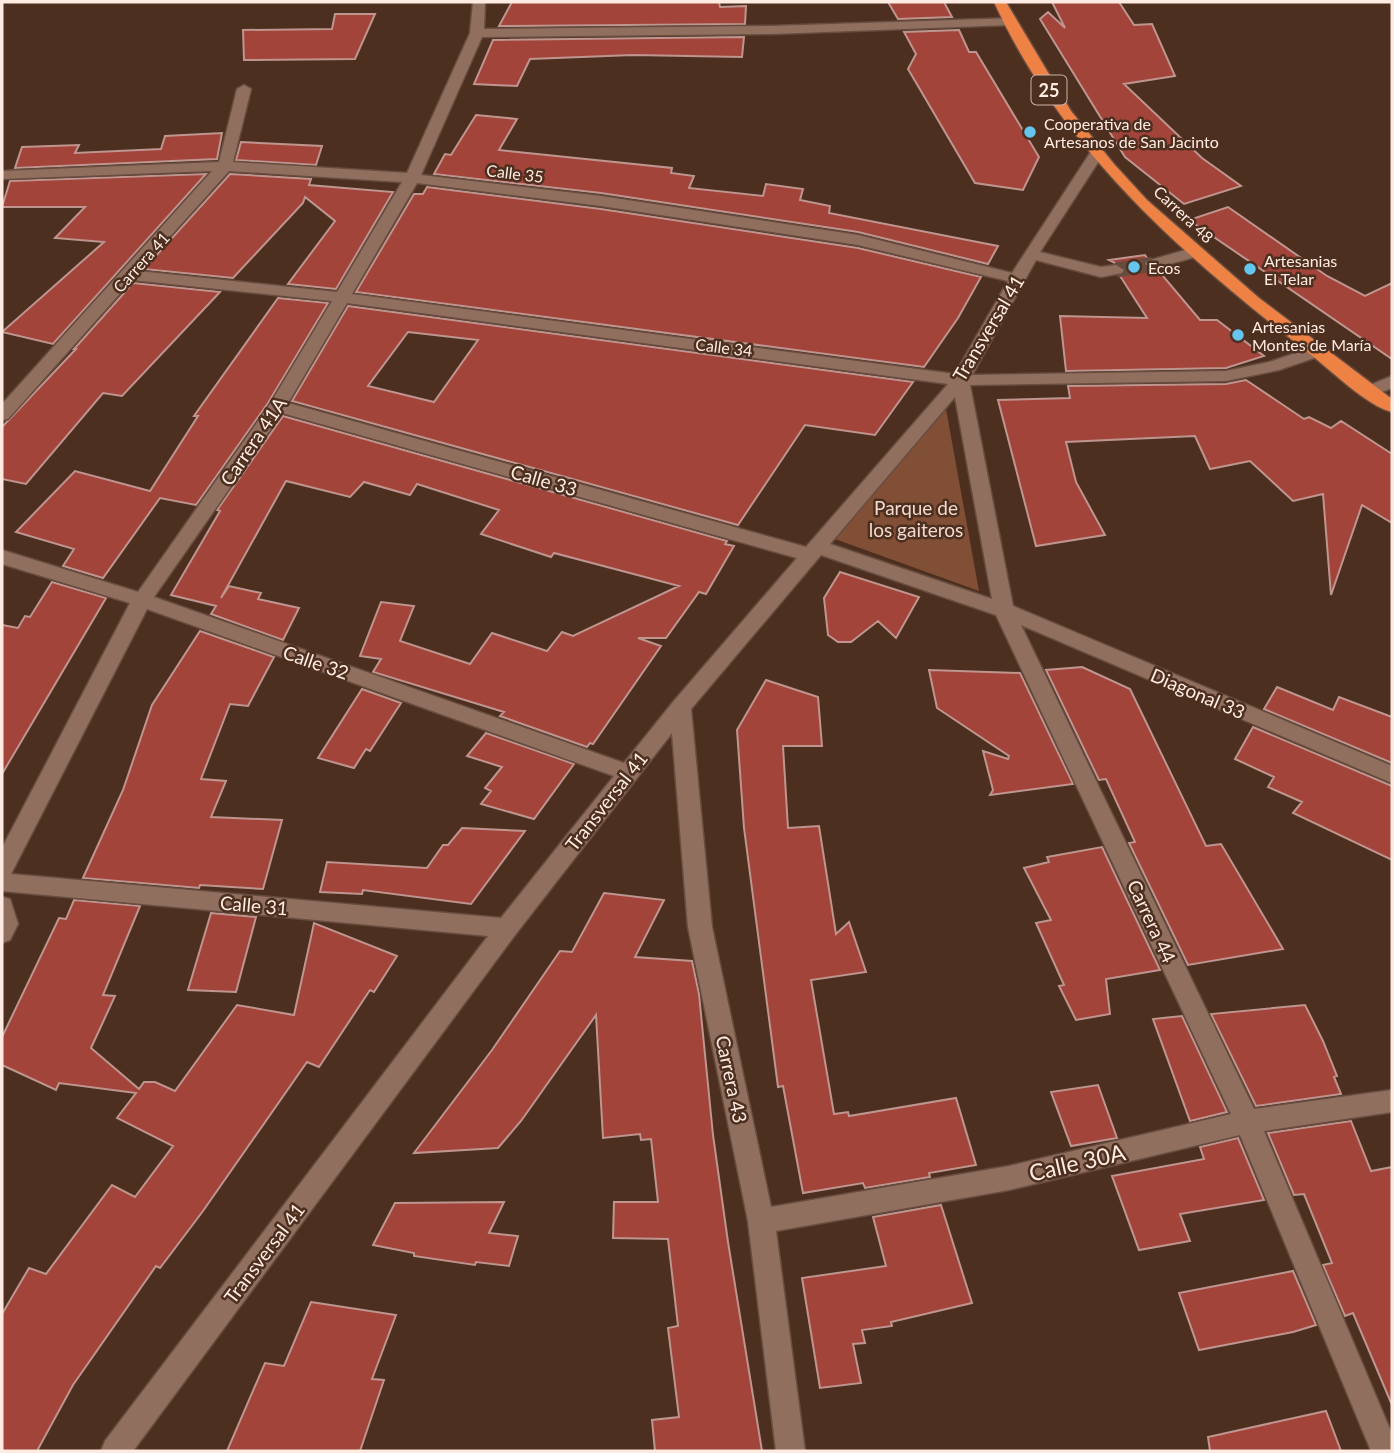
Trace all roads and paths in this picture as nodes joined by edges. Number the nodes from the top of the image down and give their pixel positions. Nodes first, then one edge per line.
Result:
1 (480, 2) edge
2 (1000, 2) edge
3 (1010, 21) junction
4 (477, 33) junction
5 (244, 89) dead end
6 (1097, 153) junction
7 (225, 166) junction
8 (2, 175) edge
9 (412, 178) junction
10 (1196, 253) junction
11 (1031, 254) junction
12 (1153, 264) tunnel mouth
13 (1115, 270) tunnel mouth
14 (129, 275) junction
15 (1018, 279) junction
16 (341, 297) junction
17 (1317, 351) junction
18 (960, 380) junction
19 (1392, 381) edge
20 (1369, 392) junction
21 (278, 406) junction
22 (1392, 407) edge
23 (2, 415) edge
24 (813, 551) junction
25 (2, 557) edge
26 (142, 600) junction
27 (1004, 610) junction
28 (680, 707) junction
29 (629, 773) junction
30 (1392, 775) edge
31 (2, 869) edge
32 (2, 882) edge
33 (2, 906) edge
34 (507, 928) junction
35 (2, 933) edge
36 (1392, 1101) edge
37 (1247, 1122) junction
38 (761, 1221) junction
39 (115, 1451) edge
40 (790, 1451) edge
41 (1385, 1451) edge

1 - 4 street, Carrera 41A
2 - 3 highway, Carrera 48 / 25
3 - 4 street
3 - 6 highway, Carrera 48 / 25
4 - 9 street, Carrera 41A
5 - 7 street, Carrera 41
6 - 10 highway, Carrera 48 / 25
6 - 11 street, Transversal 41
7 - 8 street, Calle 35
7 - 9 street, Calle 35
7 - 14 street, Carrera 41
9 - 15 street, Calle 35
9 - 16 street, Carrera 41A
10 - 12 street
10 - 17 highway, Carrera 48 / 25
11 - 13 street
11 - 15 street, Transversal 41
14 - 16 street, Calle 34
14 - 23 street, Carrera 41
15 - 18 street, Transversal 41
16 - 18 street, Calle 34
16 - 21 street, Carrera 41A
17 - 18 street, Calle 34
17 - 20 highway, Carrera 48 / 25
18 - 24 street, Transversal 41
18 - 27 street, Carrera 44
19 - 20 street
20 - 22 highway, Carrera 48 / 25
21 - 24 street, Calle 33
21 - 26 street, Carrera 41A
24 - 27 street, Calle 33
24 - 28 street, Transversal 41
25 - 26 street, Calle 32
26 - 29 street, Calle 32
26 - 31 street, Carrera 41A
27 - 30 street, Diagonal 33
27 - 37 street, Carrera 44
28 - 29 street, Transversal 41
28 - 38 street, Carrera 43
29 - 34 street, Transversal 41
32 - 34 street, Calle 31
33 - 35 street
34 - 39 street, Transversal 41
36 - 37 street, Calle 30A
37 - 38 street, Calle 30A
37 - 41 street, Carrera 44
38 - 40 street, Carrera 43

